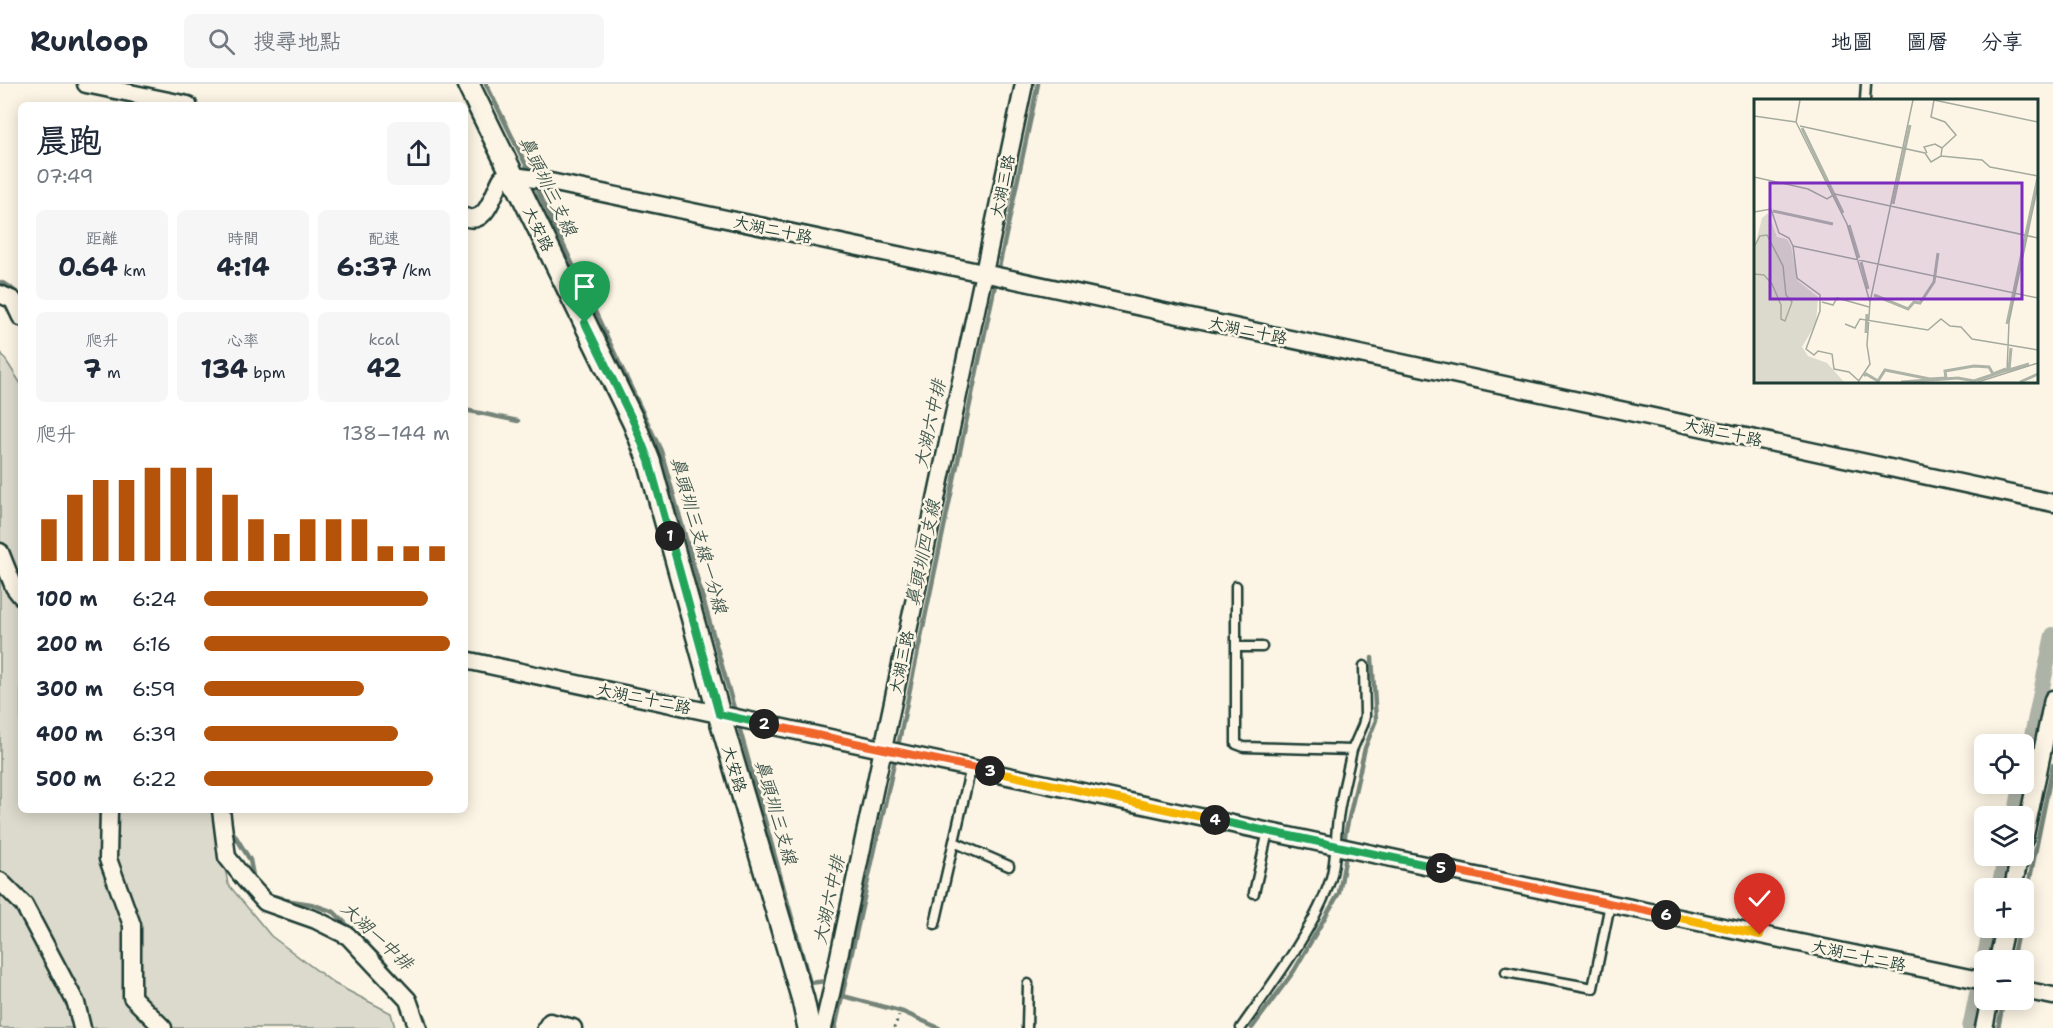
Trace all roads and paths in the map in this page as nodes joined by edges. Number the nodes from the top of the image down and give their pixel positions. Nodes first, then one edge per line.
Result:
1 (86, 84) edge
2 (468, 84) edge
3 (1024, 84) edge
4 (1866, 84) edge
5 (1865, 99) edge
6 (173, 102) edge
7 (513, 176) junction
8 (468, 218) edge
9 (983, 273) junction
10 (0, 294) edge
11 (18, 311) edge
12 (2053, 503) edge
13 (0, 552) edge
14 (1236, 586) dead end
15 (18, 592) edge
16 (1236, 647) junction
17 (1262, 648) dead end
18 (468, 661) edge
19 (1364, 666) dead end
20 (2053, 699) edge
21 (719, 714) junction
22 (2049, 742) edge
23 (883, 749) junction
24 (1352, 750) junction
25 (972, 767) junction
26 (2033, 806) edge
27 (109, 813) edge
28 (221, 813) edge
29 (1268, 831) junction
30 (954, 842) junction
31 (1337, 846) junction
32 (1009, 866) dead end
33 (0, 881) edge
34 (1254, 893) dead end
35 (1610, 904) junction
36 (935, 924) dead end
37 (1506, 972) dead end
38 (1974, 979) edge
39 (1028, 984) dead end
40 (2034, 992) edge
41 (2053, 996) edge
42 (1988, 1010) edge
43 (900, 1013) dead end
44 (82, 1028) edge
45 (163, 1028) edge
46 (417, 1028) edge
47 (546, 1028) edge
48 (573, 1028) edge
49 (809, 1028) edge
50 (822, 1028) edge
51 (894, 1028) edge
52 (1027, 1028) edge
53 (1241, 1028) edge
54 (1984, 1028) edge

1 - 6 street
2 - 7 street, 大安路
3 - 9 street, 大湖三路
4 - 5 lane
7 - 8 street
7 - 9 street, 大湖二十路
7 - 21 street, 大安路
9 - 12 street, 大湖二十路
9 - 23 street, 大湖三路
10 - 11 street
13 - 15 street
14 - 16 lane
16 - 17 lane
16 - 24 lane
18 - 21 street, 大湖二十二路
19 - 24 lane
20 - 22 street
21 - 23 street, 大湖二十二路
21 - 49 street, 大安路
22 - 26 street
23 - 25 street, 大湖二十二路
23 - 50 street, 大湖三路
24 - 31 lane
25 - 29 street, 大湖二十二路
25 - 30 lane
27 - 45 street
28 - 46 street
29 - 31 street, 大湖二十二路
29 - 34 lane
30 - 32 lane
30 - 36 lane
31 - 35 street, 大湖二十二路
31 - 53 lane
33 - 44 street
35 - 37 lane
35 - 38 street, 大湖二十二路
39 - 52 lane
40 - 41 street
42 - 54 street
43 - 51 path
47 - 48 street

